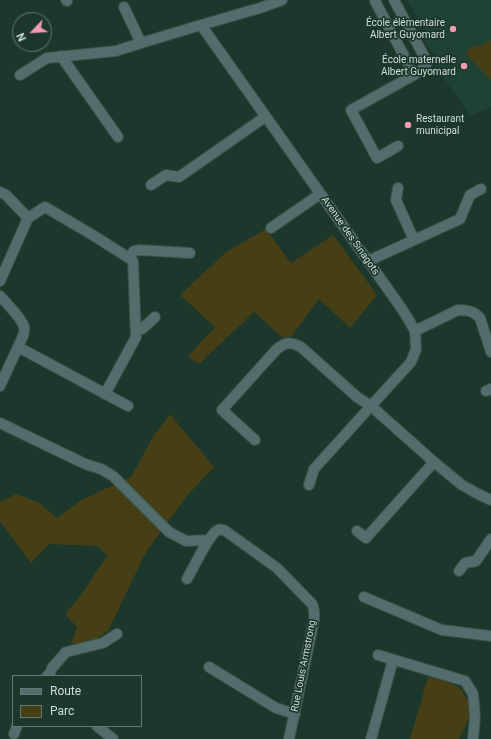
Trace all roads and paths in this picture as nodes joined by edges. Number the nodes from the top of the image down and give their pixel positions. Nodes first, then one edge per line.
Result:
1 (282, 0) edge
2 (376, 0) edge
3 (394, 0) edge
4 (124, 7) dead end
5 (201, 26) junction
6 (141, 43) junction
7 (61, 56) junction
8 (20, 75) dead end
9 (414, 75) junction
10 (265, 117) junction
11 (118, 137) dead end
12 (398, 146) dead end
13 (151, 185) dead end
14 (398, 188) dead end
15 (481, 189) dead end
16 (0, 192) edge
17 (320, 194) junction
18 (28, 218) junction
19 (271, 228) dead end
20 (414, 240) junction
21 (190, 253) dead end
22 (129, 258) junction
23 (368, 261) junction
24 (0, 281) edge
25 (0, 296) edge
26 (155, 317) dead end
27 (136, 330) junction
28 (414, 331) junction
29 (18, 347) junction
30 (491, 352) edge
31 (0, 386) edge
32 (105, 394) junction
33 (128, 406) dead end
34 (371, 406) junction
35 (0, 423) edge
36 (255, 440) dead end
37 (434, 462) junction
38 (309, 485) dead end
39 (491, 500) edge
40 (357, 531) dead end
41 (491, 539) edge
42 (208, 540) junction
43 (459, 571) dead end
44 (187, 578) dead end
45 (364, 597) dead end
46 (117, 634) dead end
47 (491, 636) edge
48 (378, 655) dead end
49 (393, 660) junction
50 (208, 666) dead end
51 (47, 675) edge
52 (295, 714) junction
53 (98, 727) edge
54 (471, 738) edge
55 (113, 739) edge
56 (289, 739) edge
57 (371, 739) edge

1 - 5 street
2 - 9 street
3 - 9 street
4 - 6 street
5 - 6 street
5 - 10 street, Avenue des Sinagots
6 - 7 street
7 - 8 street
7 - 11 street
9 - 12 street
10 - 13 street
10 - 17 street, Avenue des Sinagots
14 - 20 street
15 - 20 street
16 - 18 street
17 - 19 street
17 - 23 street, Avenue des Sinagots
18 - 22 street
18 - 24 street
20 - 23 street
21 - 22 street
22 - 27 street
23 - 28 street, Avenue des Sinagots
25 - 29 street
26 - 27 street
27 - 32 street
28 - 30 street
28 - 34 street, Avenue des Sinagots
29 - 31 street
29 - 32 street
32 - 33 street
34 - 36 street
34 - 37 street
34 - 38 street, Avenue des Sinagots
35 - 42 street
37 - 39 street
37 - 40 street
41 - 43 street
42 - 44 street, Rue Louis Armstrong
42 - 52 street, Rue Louis Armstrong
45 - 47 street
46 - 51 street
48 - 49 street
49 - 54 street
49 - 57 street
50 - 52 street
52 - 56 street, Rue Louis Armstrong
53 - 55 street

